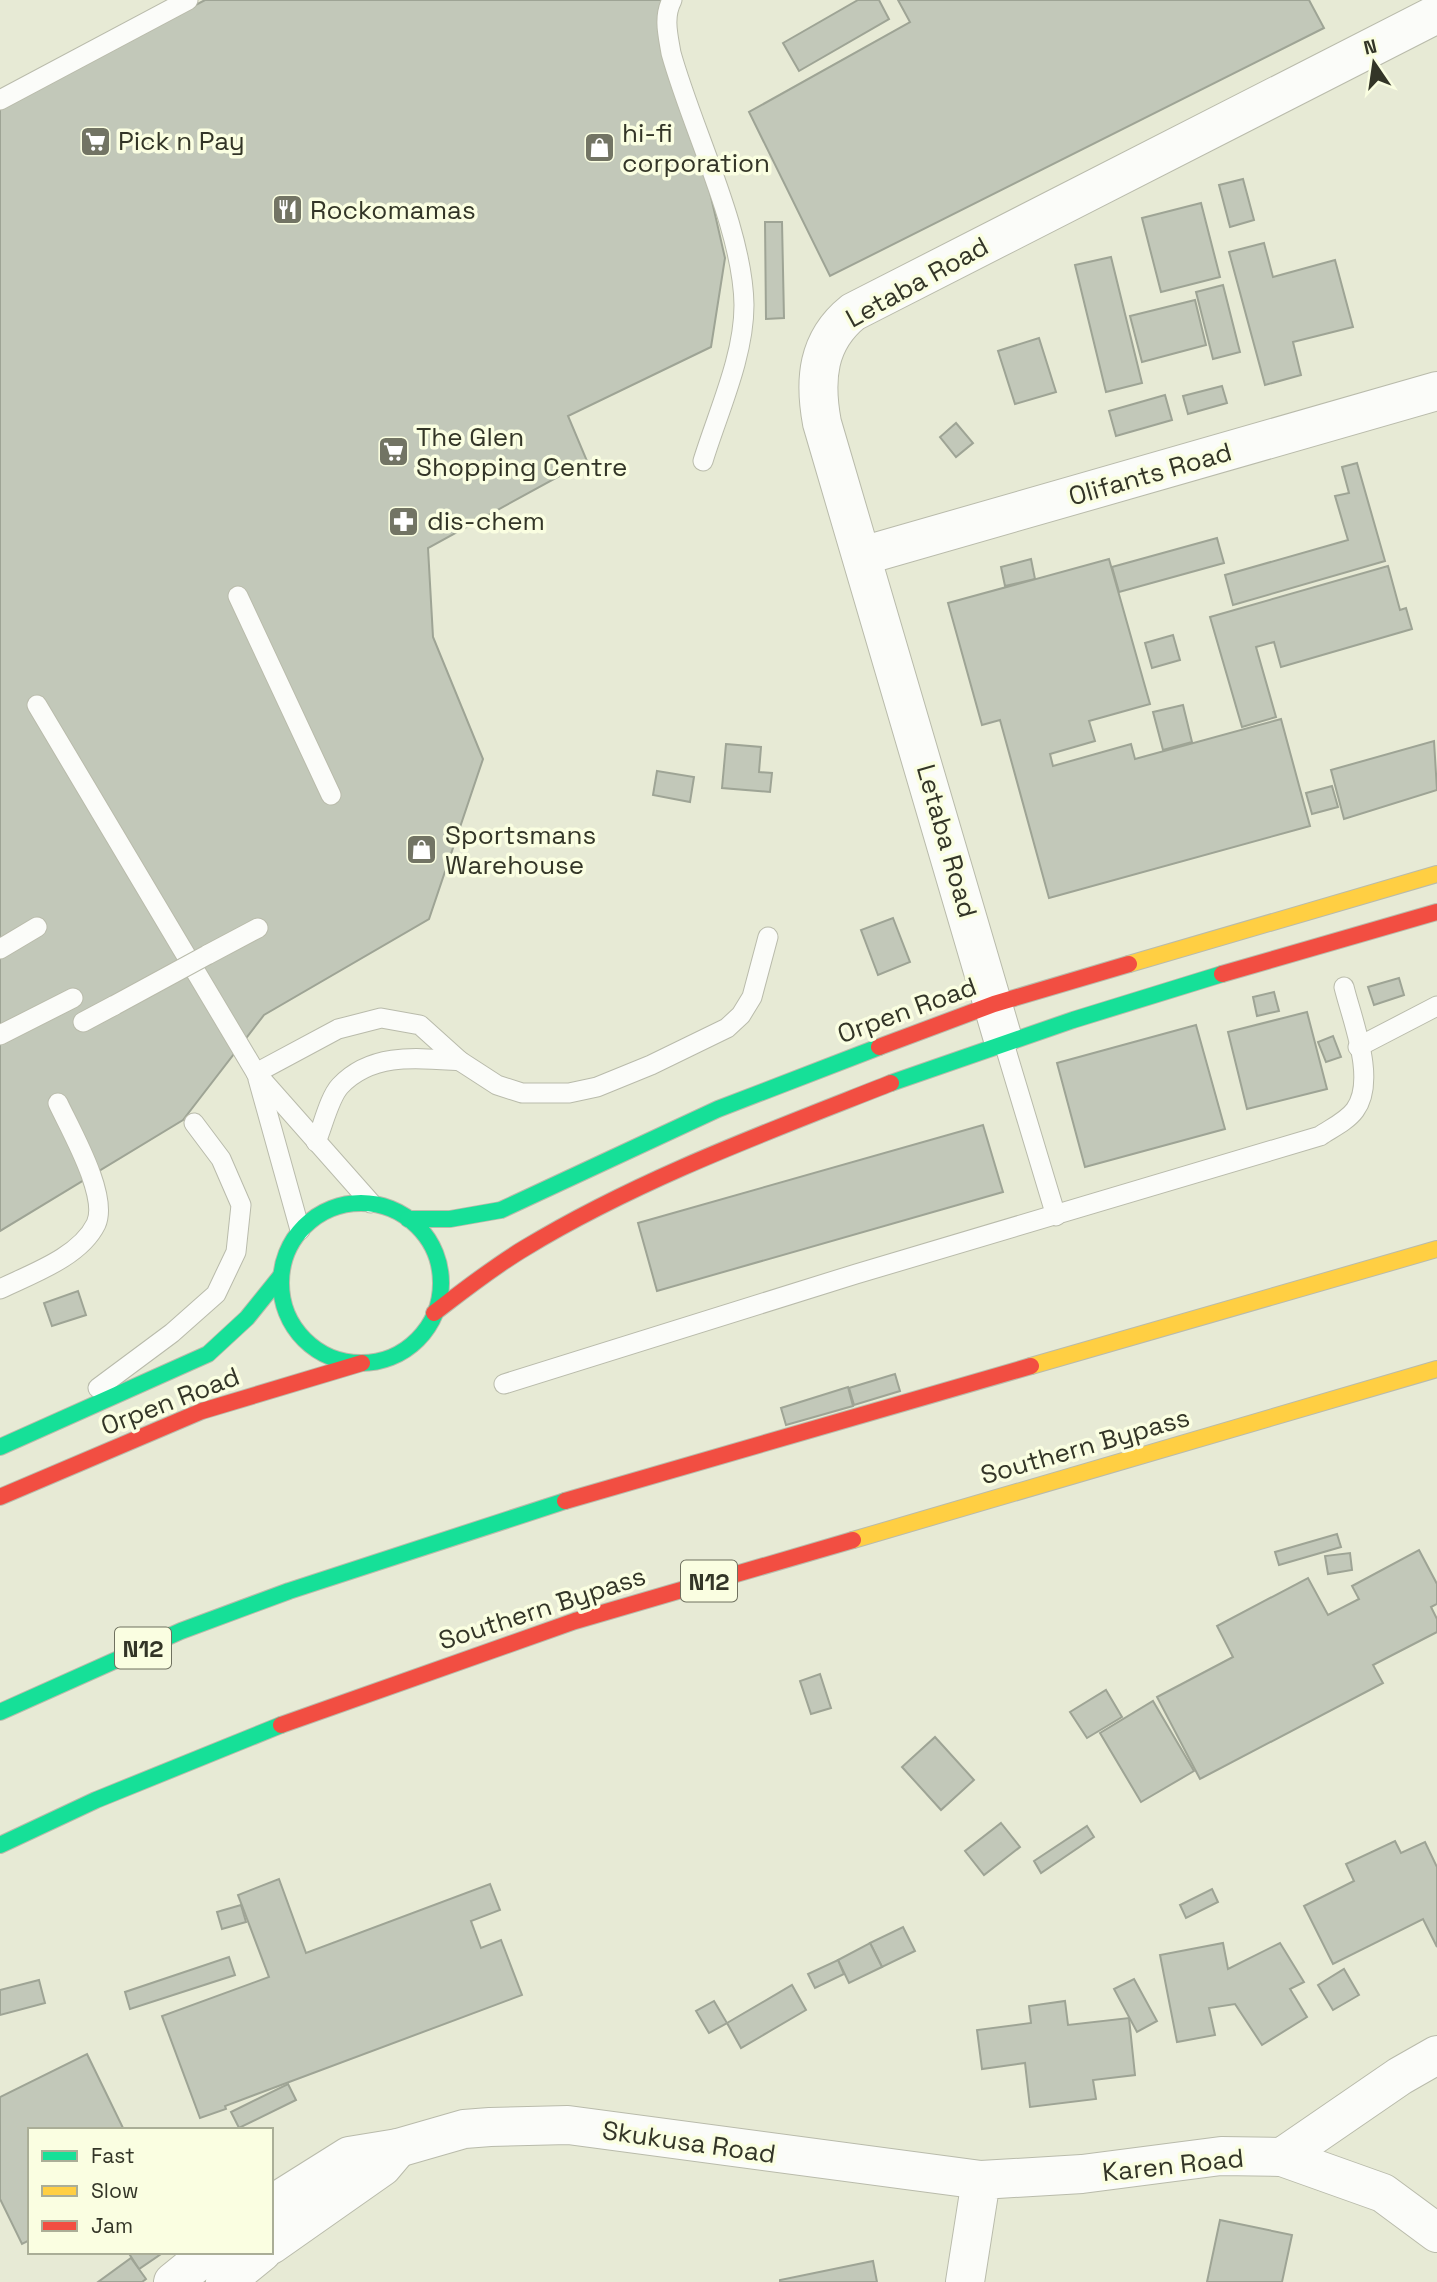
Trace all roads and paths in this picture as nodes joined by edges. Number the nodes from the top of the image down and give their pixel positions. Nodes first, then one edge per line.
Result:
1 (188, 0) edge
2 (671, 0) edge
3 (1437, 14) edge
4 (0, 100) edge
5 (1437, 391) edge
6 (703, 461) dead end
7 (862, 556) junction
8 (238, 596) dead end
9 (37, 705) dead end
10 (331, 795) dead end
11 (1437, 874) edge
12 (1437, 912) edge
13 (37, 928) dead end
14 (258, 928) dead end
15 (768, 937) dead end
16 (0, 949) edge
17 (1344, 987) dead end
18 (73, 998) dead end
19 (1437, 1006) edge
20 (83, 1022) dead end
21 (999, 1023) junction
22 (0, 1035) edge
23 (1358, 1047) junction
24 (460, 1061) junction
25 (256, 1073) junction
26 (58, 1103) dead end
27 (194, 1123) dead end
28 (316, 1142) junction
29 (371, 1203) junction
30 (1056, 1216) junction
31 (408, 1219) junction
32 (300, 1230) junction
33 (1437, 1249) edge
34 (280, 1277) junction
35 (0, 1289) edge
36 (434, 1313) junction
37 (362, 1363) junction
38 (1437, 1369) edge
39 (504, 1384) dead end
40 (47, 1427) junction
41 (0, 1447) edge
42 (0, 1497) edge
43 (0, 1712) edge
44 (0, 1846) edge
45 (1437, 2055) edge
46 (398, 2148) junction
47 (1282, 2157) junction
48 (981, 2180) junction
49 (273, 2204) edge
50 (1437, 2233) edge
51 (273, 2242) edge
52 (208, 2254) edge
53 (173, 2282) edge
54 (965, 2282) edge

1 - 4 lane
2 - 6 lane
3 - 7 street, Letaba Road
5 - 7 street, Olifants Road
7 - 21 street, Letaba Road
8 - 10 lane
9 - 25 lane
11 - 21 main road, Orpen Road
12 - 21 main road, Orpen Road
13 - 16 lane
14 - 20 lane, bridge
15 - 24 lane
17 - 23 lane
18 - 22 lane
19 - 23 lane
21 - 30 lane
21 - 31 main road, Orpen Road
21 - 36 main road, Orpen Road
23 - 30 lane
24 - 25 lane
24 - 28 lane
25 - 28 lane
25 - 32 lane
26 - 35 lane
27 - 40 lane
28 - 29 lane
29 - 31 main road
29 - 32 main road
30 - 39 lane
31 - 36 main road
32 - 34 main road
33 - 43 main road, N12
34 - 37 main road
34 - 40 main road, Orpen Road
36 - 37 main road
37 - 42 main road, Orpen Road
38 - 44 main road, Southern Bypass / N12
40 - 41 main road, Orpen Road
45 - 47 street, Karen Road
46 - 48 street, Skukusa Road
46 - 49 street, Skukusa Road
46 - 51 street, Skukusa Road
47 - 48 street, Karen Road
47 - 50 street
48 - 54 street
52 - 53 street

